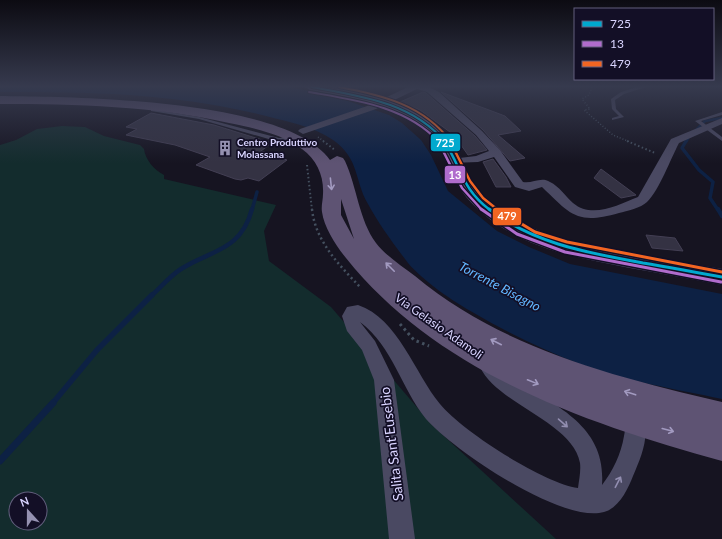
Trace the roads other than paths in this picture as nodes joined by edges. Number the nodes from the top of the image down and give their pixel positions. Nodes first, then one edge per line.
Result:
1 (165, 112) edge
2 (194, 112) edge
3 (234, 112) edge
4 (358, 112) edge
5 (400, 112) edge
6 (456, 112) edge
7 (618, 112) edge
8 (722, 113) edge
9 (614, 119) dead end
10 (722, 121) edge
11 (698, 130) junction
12 (302, 133) junction
13 (722, 139) edge
14 (496, 152) junction
15 (455, 161) junction
16 (722, 277) edge
17 (477, 354) junction
18 (722, 417) edge
19 (635, 422) junction
20 (722, 445) edge
21 (589, 501) junction
22 (402, 539) edge

1 - 12 lane
2 - 12 main road, Via Gelasio Adamoli
3 - 12 main road, Via Gelasio Adamoli
4 - 12 street
5 - 15 main road
6 - 14 street
7 - 9 lane
8 - 11 lane
10 - 11 street
11 - 13 lane
11 - 14 street
12 -> 17 main road, Via Gelasio Adamoli
18 -> 12 main road, Via Gelasio Adamoli
14 - 15 street
15 - 16 main road
17 -> 19 main road, Via Gelasio Adamoli
17 -> 21 street
19 -> 20 main road, Via Gelasio Adamoli
21 -> 19 street, Salita Sant'Eusebio
21 - 22 street, Salita Sant'Eusebio

